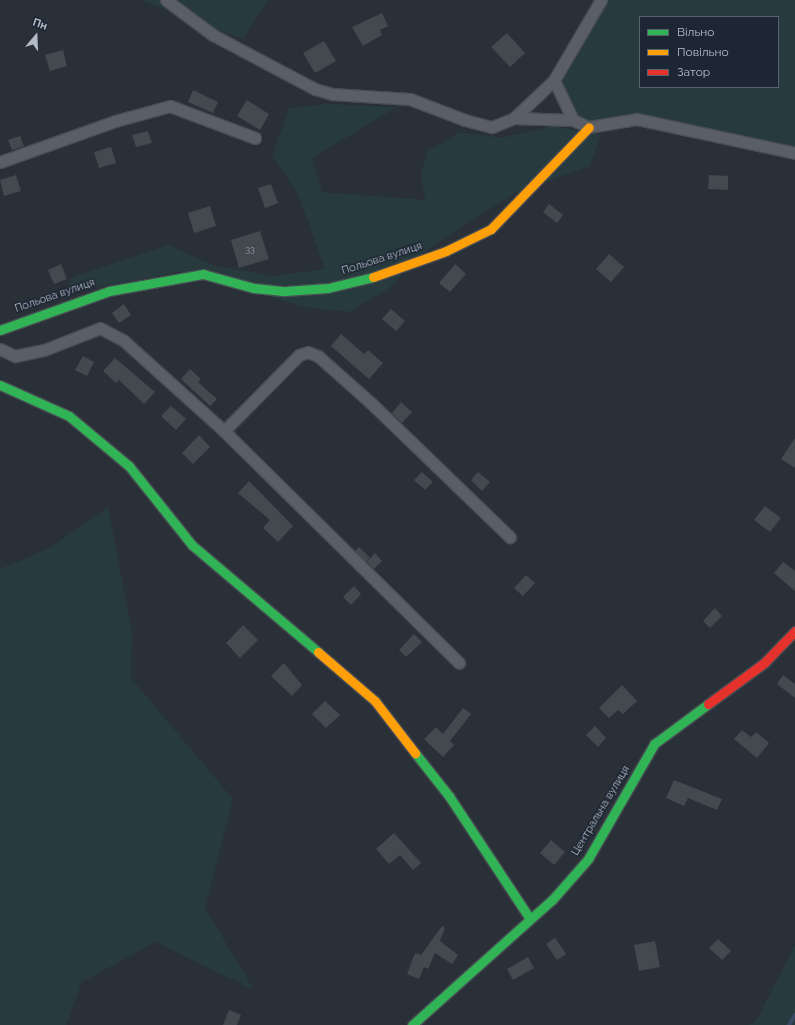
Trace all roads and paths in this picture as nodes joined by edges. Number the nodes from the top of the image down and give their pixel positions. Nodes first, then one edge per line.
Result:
1 (166, 0) edge
2 (601, 0) edge
3 (554, 80) junction
4 (514, 118) junction
5 (573, 120) junction
6 (589, 127) junction
7 (254, 138) dead end
8 (795, 153) edge
9 (0, 162) edge
10 (0, 330) edge
11 (0, 350) edge
12 (0, 386) edge
13 (224, 431) junction
14 (510, 537) dead end
15 (795, 631) edge
16 (459, 663) dead end
17 (530, 918) junction
18 (412, 1025) edge

1 - 4 street
2 - 3 street
3 - 4 street
3 - 5 street
4 - 5 street
5 - 6 street
6 - 8 street
6 - 10 street, Польова вулиця
7 - 9 street
11 - 13 street
12 - 17 street
13 - 14 street
13 - 16 street
15 - 17 street, Центральна вулиця
17 - 18 street, Центральна вулиця

